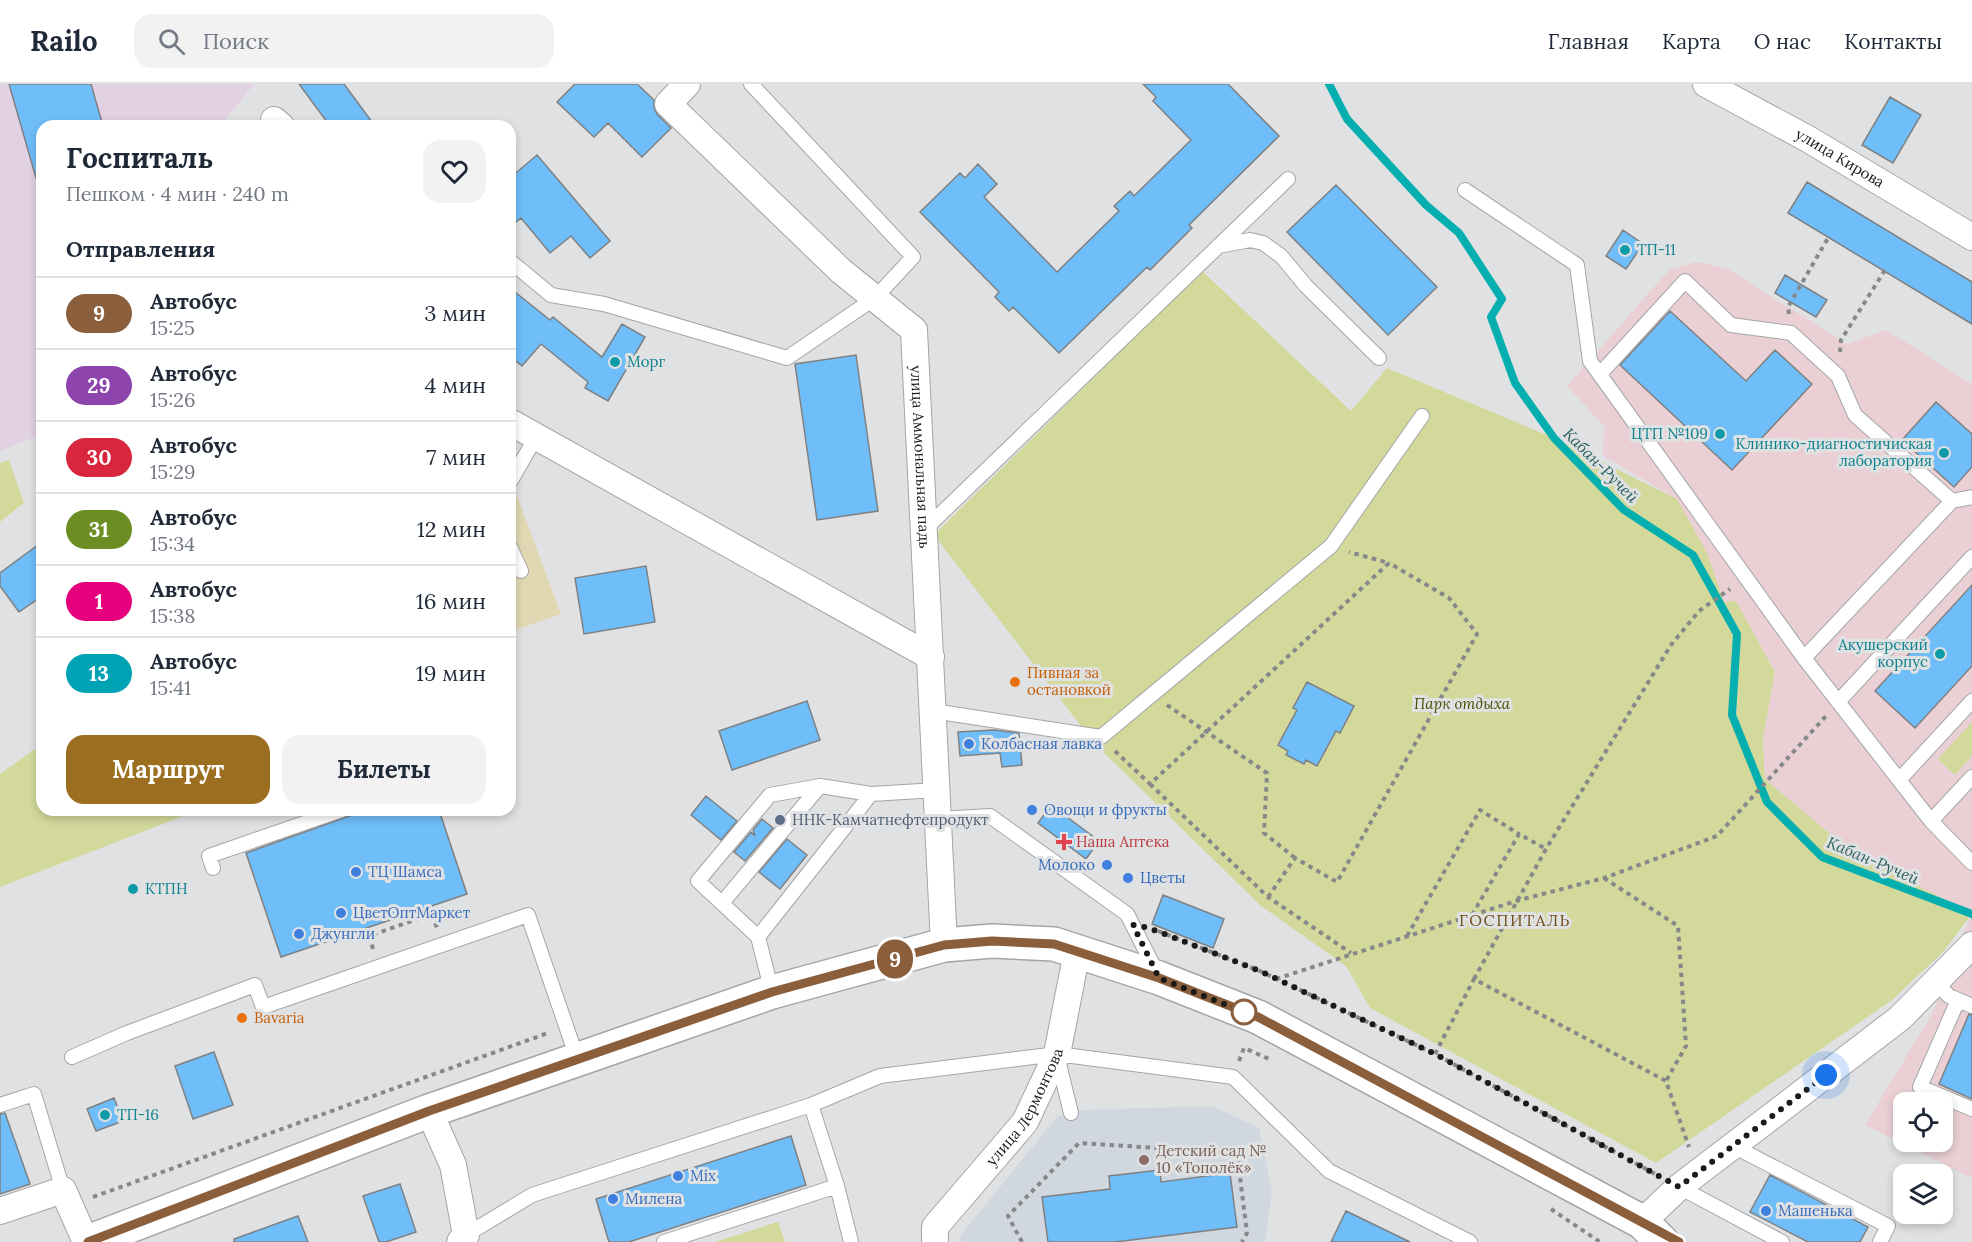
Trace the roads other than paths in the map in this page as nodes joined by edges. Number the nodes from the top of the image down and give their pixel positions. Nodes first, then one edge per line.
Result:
1 (687, 84) edge
2 (751, 84) edge
3 (1706, 84) edge
4 (1287, 179) dead end
5 (1465, 190) dead end
6 (1972, 237) edge
7 (1218, 246) junction
8 (516, 266) edge
9 (875, 298) junction
10 (1379, 358) dead end
11 (1600, 374) junction
12 (1422, 416) dead end
13 (516, 425) edge
14 (536, 437) junction
15 (516, 472) edge
16 (1972, 497) edge
17 (1952, 501) junction
18 (924, 530) junction
19 (1972, 557) edge
20 (516, 560) edge
21 (521, 571) dead end
22 (931, 657) junction
23 (1804, 658) junction
24 (1972, 701) edge
25 (1838, 702) junction
26 (933, 711) junction
27 (1972, 777) edge
28 (1899, 780) junction
29 (820, 786) junction
30 (937, 790) junction
31 (871, 794) junction
32 (324, 816) edge
33 (939, 819) junction
34 (1931, 821) junction
35 (1972, 863) edge
36 (213, 868) dead end
37 (722, 903) junction
38 (758, 937) junction
39 (944, 945) junction
40 (1972, 945) edge
41 (1077, 952) junction
42 (1159, 978) junction
43 (1935, 982) junction
44 (772, 992) junction
45 (1958, 1000) junction
46 (1972, 1006) edge
47 (1057, 1054) junction
48 (72, 1057) dead end
49 (578, 1058) junction
50 (811, 1105) junction
51 (0, 1106) edge
52 (1972, 1109) edge
53 (429, 1111) junction
54 (1071, 1113) dead end
55 (1733, 1146) junction
56 (1688, 1180) junction
57 (837, 1186) junction
58 (66, 1198) junction
59 (0, 1211) edge
60 (1652, 1232) edge
61 (469, 1240) edge
62 (87, 1242) edge
63 (664, 1242) edge
64 (851, 1242) edge
65 (935, 1242) edge
66 (1470, 1242) edge
67 (1678, 1242) edge
68 (1782, 1242) edge
69 (1880, 1242) edge

1 - 9 street, улица Аммональная падь
2 - 9 lane
3 - 6 street, улица Кирова
4 - 7 lane
5 - 11 lane
7 - 10 lane
7 - 18 lane
8 - 9 lane
9 - 18 street, улица Аммональная падь
11 - 17 lane
11 - 23 lane
12 - 26 lane
13 - 14 street
14 - 15 lane
14 - 22 street
16 - 17 lane
17 - 23 lane
18 - 22 street, улица Аммональная падь
19 - 25 lane
20 - 21 lane
22 - 26 street, улица Аммональная падь
23 - 25 lane
24 - 28 lane
25 - 28 lane
26 - 30 street, улица Аммональная падь
27 - 34 lane
28 - 34 lane
29 - 31 lane
29 - 37 lane
29 - 37 lane
30 - 31 lane
30 - 33 street, улица Аммональная падь
31 - 38 lane
32 - 36 lane
33 - 39 street, улица Аммональная падь
33 - 42 lane
34 - 35 lane
37 - 38 lane
38 - 44 lane
39 - 41 main road
39 - 44 main road
40 - 43 street
41 - 42 main road
41 - 47 street, улица Лермонтова
42 - 60 main road
43 - 45 lane
43 - 55 street
44 - 49 main road
45 - 46 lane
45 - 52 lane
47 - 50 lane
47 - 54 lane
47 - 65 street, улица Лермонтова
47 - 66 lane
48 - 49 lane
49 - 53 main road
50 - 57 lane
50 - 61 lane
51 - 58 lane
53 - 61 street
53 - 62 main road
55 - 56 street
55 - 69 lane
56 - 60 street
56 - 68 lane
57 - 63 lane
57 - 64 lane
58 - 59 street
58 - 62 street
60 - 67 main road

